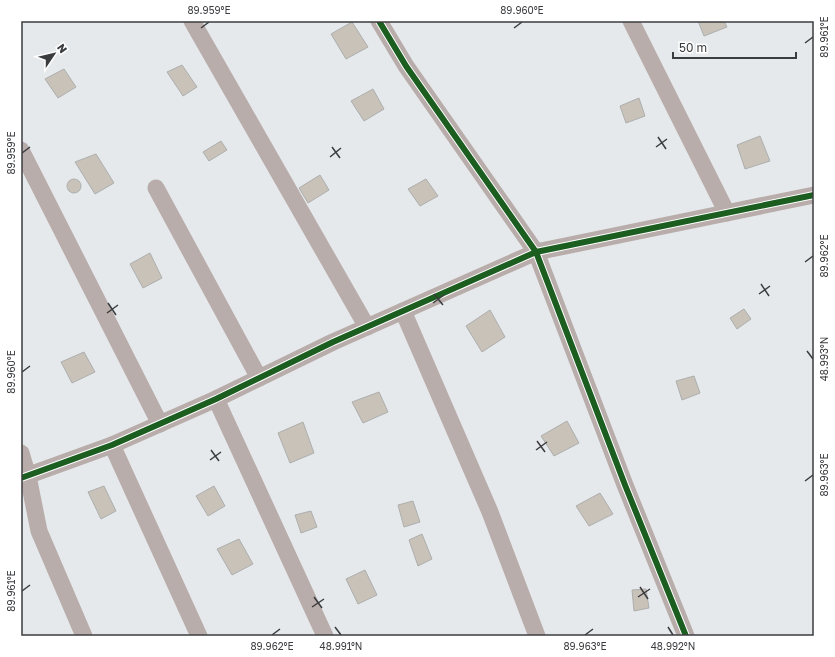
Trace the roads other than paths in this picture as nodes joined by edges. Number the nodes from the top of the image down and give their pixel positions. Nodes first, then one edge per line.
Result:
1 (192, 21) edge
2 (379, 21) edge
3 (631, 21) edge
4 (21, 150) edge
5 (156, 188) dead end
6 (814, 195) edge
7 (727, 213) junction
8 (536, 252) junction
9 (403, 311) junction
10 (367, 327) junction
11 (259, 378) junction
12 (216, 399) junction
13 (160, 424) junction
14 (112, 445) junction
15 (21, 453) edge
16 (25, 477) edge
17 (84, 636) edge
18 (199, 636) edge
19 (325, 636) edge
20 (537, 636) edge
21 (686, 636) edge

1 - 10 street
2 - 8 street
3 - 7 street
4 - 13 street
5 - 11 street
6 - 7 street
7 - 8 street
8 - 9 street
8 - 21 street
9 - 10 street
9 - 20 street
10 - 11 street
11 - 12 street
12 - 13 street
12 - 19 street
13 - 14 street
14 - 16 street
14 - 18 street
15 - 16 street
16 - 17 street

